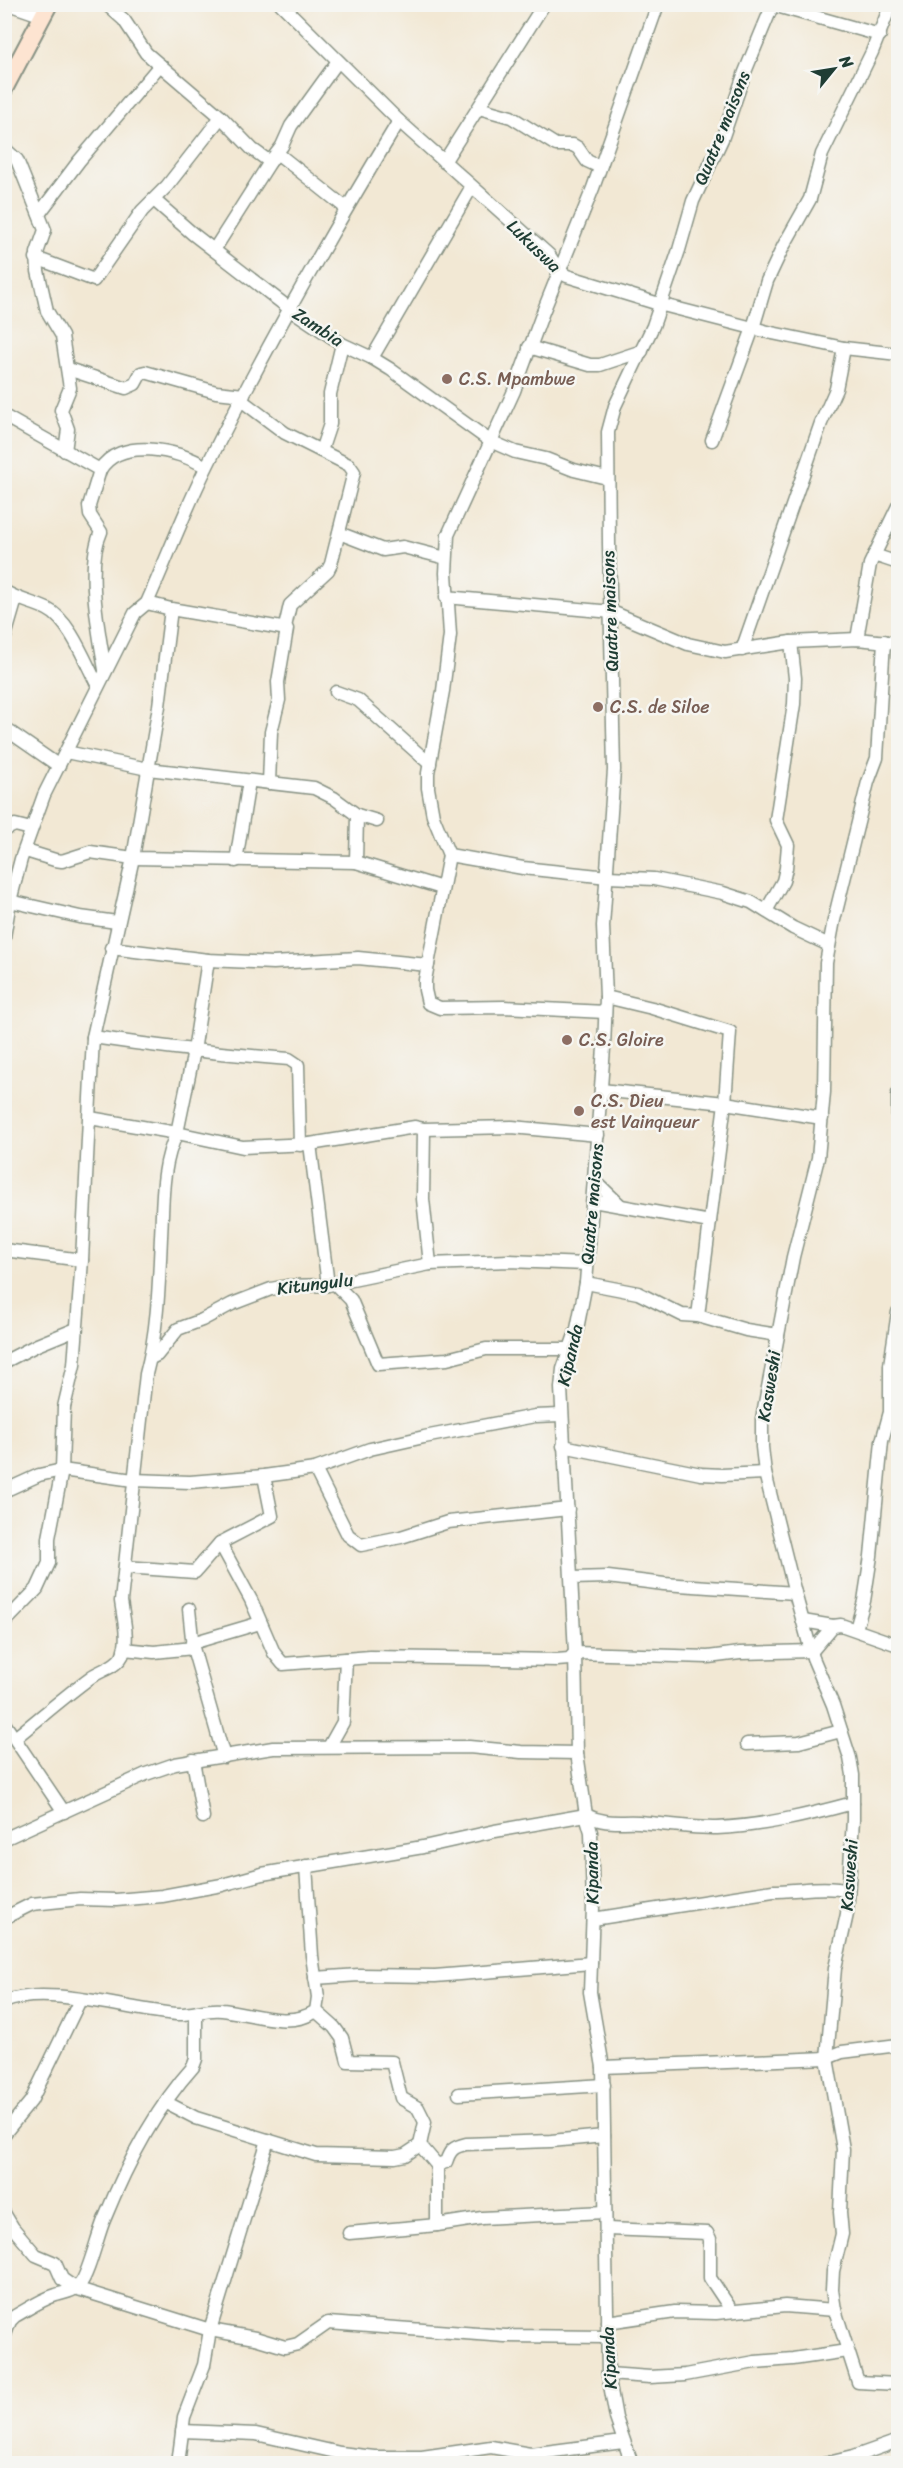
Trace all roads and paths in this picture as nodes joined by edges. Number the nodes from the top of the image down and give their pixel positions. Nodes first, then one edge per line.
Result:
1 (9, 4) edge
2 (106, 4) edge
3 (281, 4) edge
4 (544, 4) edge
5 (658, 4) edge
6 (891, 4) edge
7 (773, 5) edge
8 (294, 9) edge
9 (46, 10) edge
10 (880, 35) junction
11 (338, 61) junction
12 (160, 65) junction
13 (4, 88) edge
14 (479, 108) junction
15 (221, 117) junction
16 (399, 121) junction
17 (4, 148) edge
18 (273, 158) junction
19 (444, 162) junction
20 (600, 167) junction
21 (471, 188) junction
22 (154, 200) junction
23 (346, 208) junction
24 (39, 214) junction
25 (214, 250) junction
26 (36, 258) junction
27 (560, 272) junction
28 (659, 304) junction
29 (290, 309) junction
30 (753, 328) junction
31 (342, 344) junction
32 (529, 347) junction
33 (844, 348) junction
34 (642, 351) junction
35 (898, 354) edge
36 (372, 358) junction
37 (68, 369) junction
38 (242, 398) junction
39 (4, 416) edge
40 (712, 440) dead end
41 (490, 441) junction
42 (65, 451) junction
43 (321, 451) junction
44 (206, 467) junction
45 (100, 470) junction
46 (607, 478) junction
47 (898, 506) edge
48 (339, 533) junction
49 (874, 555) junction
50 (446, 558) junction
51 (898, 562) edge
52 (4, 591) edge
53 (446, 597) junction
54 (16, 599) junction
55 (147, 603) junction
56 (171, 609) junction
57 (612, 612) junction
58 (285, 627) junction
59 (857, 639) junction
60 (4, 640) edge
61 (884, 641) junction
62 (791, 642) junction
63 (898, 643) edge
64 (742, 650) junction
65 (105, 670) junction
66 (98, 686) junction
67 (336, 692) dead end
68 (4, 728) edge
69 (66, 752) junction
70 (430, 764) junction
71 (59, 766) junction
72 (148, 769) junction
73 (249, 781) junction
74 (268, 783) junction
75 (357, 815) junction
76 (377, 821) dead end
77 (31, 829) junction
78 (4, 830) edge
79 (26, 851) junction
80 (449, 855) junction
81 (133, 858) junction
82 (236, 861) junction
83 (356, 862) junction
84 (608, 877) junction
85 (442, 888) junction
86 (10, 901) junction
87 (766, 911) junction
88 (117, 922) junction
89 (4, 937) edge
90 (829, 945) junction
91 (111, 948) junction
92 (208, 960) junction
93 (428, 965) junction
94 (606, 997) junction
95 (605, 1012) junction
96 (93, 1037) junction
97 (194, 1051) junction
98 (601, 1090) junction
99 (898, 1093) edge
100 (725, 1103) junction
101 (898, 1116) edge
102 (90, 1118) junction
103 (822, 1118) junction
104 (424, 1129) junction
105 (177, 1133) junction
106 (598, 1135) junction
107 (305, 1145) junction
108 (595, 1181) junction
109 (593, 1201) junction
110 (621, 1206) junction
111 (710, 1222) junction
112 (4, 1250) edge
113 (82, 1260) junction
114 (430, 1264) junction
115 (587, 1264) junction
116 (586, 1283) junction
117 (332, 1284) junction
118 (898, 1312) edge
119 (698, 1316) junction
120 (76, 1329) junction
121 (154, 1330) junction
122 (173, 1333) junction
123 (778, 1335) junction
124 (571, 1349) junction
125 (151, 1358) junction
126 (4, 1362) edge
127 (561, 1415) junction
128 (563, 1446) junction
129 (315, 1469) junction
130 (62, 1470) junction
131 (765, 1473) junction
132 (264, 1476) junction
133 (133, 1480) junction
134 (4, 1491) edge
135 (568, 1509) junction
136 (220, 1543) junction
137 (125, 1567) junction
138 (572, 1578) junction
139 (795, 1593) junction
140 (189, 1609) dead end
141 (803, 1622) junction
142 (4, 1623) edge
143 (260, 1623) junction
144 (832, 1626) junction
145 (856, 1629) junction
146 (192, 1645) junction
147 (898, 1645) edge
148 (124, 1649) junction
149 (812, 1651) junction
150 (575, 1653) junction
151 (346, 1659) junction
152 (4, 1723) edge
153 (841, 1731) junction
154 (15, 1738) junction
155 (747, 1744) dead end
156 (328, 1747) junction
157 (577, 1753) junction
158 (224, 1757) junction
159 (193, 1760) junction
160 (853, 1803) junction
161 (64, 1812) junction
162 (586, 1815) junction
163 (203, 1817) dead end
164 (4, 1839) edge
165 (306, 1866) junction
166 (848, 1891) junction
167 (4, 1918) edge
168 (593, 1919) junction
169 (591, 1963) junction
170 (315, 1978) junction
171 (81, 2000) junction
172 (4, 2001) edge
173 (316, 2011) junction
174 (196, 2014) junction
175 (898, 2045) edge
176 (827, 2058) junction
177 (603, 2067) junction
178 (603, 2085) junction
179 (459, 2094) dead end
180 (167, 2103) junction
181 (4, 2134) edge
182 (604, 2136) junction
183 (268, 2140) junction
184 (420, 2145) junction
185 (437, 2165) junction
186 (605, 2212) junction
187 (4, 2213) edge
188 (436, 2226) junction
189 (607, 2229) junction
190 (349, 2233) dead end
191 (75, 2288) junction
192 (835, 2310) junction
193 (732, 2311) junction
194 (607, 2322) junction
195 (210, 2330) junction
196 (4, 2337) edge
197 (606, 2337) junction
198 (847, 2351) junction
199 (608, 2374) junction
200 (898, 2384) edge
201 (182, 2431) junction
202 (898, 2441) edge
203 (623, 2442) junction
204 (178, 2463) edge
205 (632, 2463) edge
206 (824, 2463) edge

1 - 9 street
2 - 12 street
3 - 8 street, Lukuswa
4 - 14 street
5 - 20 street
6 - 10 street
7 - 10 street
7 - 28 street, Quatre maisons
8 - 11 street, Lukuswa
9 - 13 street
10 - 30 street
11 - 16 street, Lukuswa
11 - 18 street
12 - 15 street
12 - 24 street
14 - 19 street
14 - 20 street
15 - 18 street
15 - 22 street
16 - 19 street, Lukuswa
16 - 23 street
17 - 24 street
18 - 23 street
18 - 25 street
19 - 21 street, Lukuswa
20 - 27 street
21 - 27 street, Lukuswa
21 - 36 street
22 - 25 street, Zambia
22 - 26 street
23 - 29 street
24 - 26 street
25 - 29 street, Zambia
26 - 37 street
27 - 28 street, Lukuswa
27 - 32 street
28 - 30 street, Lukuswa
28 - 34 street, Quatre maisons
29 - 31 street, Zambia
29 - 38 street
30 - 33 street, Lukuswa
30 - 40 street
31 - 36 street, Zambia
31 - 43 street
32 - 34 street
32 - 41 street
33 - 35 street, Lukuswa
33 - 64 street
34 - 46 street, Quatre maisons
36 - 41 street, Zambia
37 - 38 street
37 - 42 street
38 - 43 street
38 - 44 street
39 - 42 street
41 - 46 street, Zambia
41 - 50 street
42 - 45 street
43 - 48 street
44 - 45 street
44 - 55 street
45 - 65 street
46 - 57 street, Quatre maisons
47 - 49 street
48 - 50 street
48 - 58 street
49 - 51 street
49 - 59 street
50 - 53 street
52 - 54 street
53 - 57 street
53 - 70 street
54 - 60 street
54 - 66 street
55 - 56 street
55 - 65 street
56 - 58 street
56 - 72 street
57 - 64 street
57 - 84 street, Quatre maisons
58 - 74 street
59 - 61 street
59 - 62 street
61 - 63 street
61 - 90 street, Kasweshi
62 - 64 street
62 - 87 street
65 - 66 street
66 - 69 street
67 - 70 street
68 - 71 street
69 - 71 street
69 - 72 street
70 - 80 street
71 - 77 street
72 - 73 street
72 - 81 street
73 - 74 street
73 - 82 street
74 - 75 street
75 - 76 street
75 - 83 street
77 - 78 street
77 - 79 street
79 - 81 street
79 - 86 street
80 - 84 street
80 - 85 street
81 - 82 street
81 - 88 street
82 - 83 street
83 - 85 street
84 - 87 street
84 - 94 street, Quatre maisons
85 - 93 street
86 - 88 street
86 - 89 street
87 - 90 street
88 - 91 street
90 - 103 street, Kasweshi
91 - 92 street
91 - 96 street
92 - 93 street
92 - 97 street
93 - 95 street
94 - 95 street, Quatre maisons
94 - 100 street
95 - 98 street, Quatre maisons
96 - 97 street
96 - 102 street
97 - 105 street
97 - 107 street
98 - 100 street
98 - 106 street, Quatre maisons
99 - 101 street
100 - 103 street
100 - 111 street
102 - 105 street
102 - 113 street
103 - 123 street, Kasweshi
104 - 106 street
104 - 107 street
104 - 114 street
105 - 107 street
105 - 121 street
106 - 108 street, Quatre maisons
107 - 117 street
108 - 109 street, Quatre maisons
108 - 110 street
109 - 110 street
109 - 115 street, Quatre maisons
110 - 111 street
111 - 119 street
112 - 113 street
113 - 120 street
114 - 115 street, Kitungulu
114 - 117 street, Kitungulu
115 - 116 street, Quatre maisons
116 - 119 street
116 - 124 street, Kipanda
117 - 122 street, Kitungulu
117 - 124 street
118 - 145 street
119 - 123 street
120 - 126 street
120 - 130 street
121 - 122 street
121 - 125 street
122 - 125 street, Kitungulu
123 - 131 street, Kasweshi
124 - 127 street, Kipanda
125 - 133 street, Kitungulu
127 - 128 street, Kipanda
127 - 129 street
128 - 131 street
128 - 135 street, Kipanda
129 - 132 street
129 - 135 street
130 - 133 street
130 - 134 street
130 - 142 street
131 - 139 street, Kasweshi
132 - 133 street
132 - 136 street
133 - 137 street, Kitungulu
135 - 138 street, Kipanda
136 - 137 street
136 - 143 street
137 - 148 street, Kitungulu
138 - 139 street
138 - 150 street, Kipanda
139 - 141 street, Kasweshi
140 - 146 street
141 - 144 street
141 - 149 street, Kasweshi
143 - 146 street
143 - 151 street
144 - 145 street
144 - 149 street
145 - 147 street
146 - 148 street
146 - 158 street
148 - 154 street
149 - 150 street
149 - 153 street, Kasweshi
150 - 151 street
150 - 157 street, Kipanda
151 - 156 street
152 - 154 street
153 - 155 street
153 - 160 street, Kasweshi
154 - 161 street
156 - 157 street
156 - 158 street
157 - 162 street, Kipanda
158 - 159 street
159 - 161 street
159 - 163 street
160 - 162 street
160 - 166 street, Kasweshi
161 - 164 street
162 - 165 street
162 - 168 street, Kipanda
165 - 167 street
165 - 170 street
166 - 168 street
166 - 176 street, Kasweshi
168 - 169 street, Kipanda
169 - 170 street
169 - 177 street, Kipanda
170 - 173 street
171 - 172 street
171 - 174 street
171 - 181 street
173 - 174 street
173 - 184 street
174 - 180 street
175 - 176 street
176 - 177 street
176 - 192 street, Kasweshi
177 - 178 street, Kipanda
178 - 179 street
178 - 182 street, Kipanda
180 - 183 street
180 - 191 street
182 - 185 street
182 - 186 street, Kipanda
183 - 184 street
183 - 195 street
184 - 185 street
185 - 188 street
186 - 188 street
186 - 189 street, Kipanda
187 - 191 street
188 - 190 street
189 - 193 street
189 - 194 street, Kipanda
191 - 195 street
191 - 196 street
192 - 193 street
192 - 198 street, Kasweshi
193 - 194 street
194 - 197 street, Kipanda
195 - 197 street
195 - 201 street
197 - 199 street, Kipanda
198 - 199 street
198 - 200 street, Kasweshi
199 - 203 street, Kipanda
201 - 203 street
201 - 204 street
202 - 206 street
203 - 205 street, Kipanda

